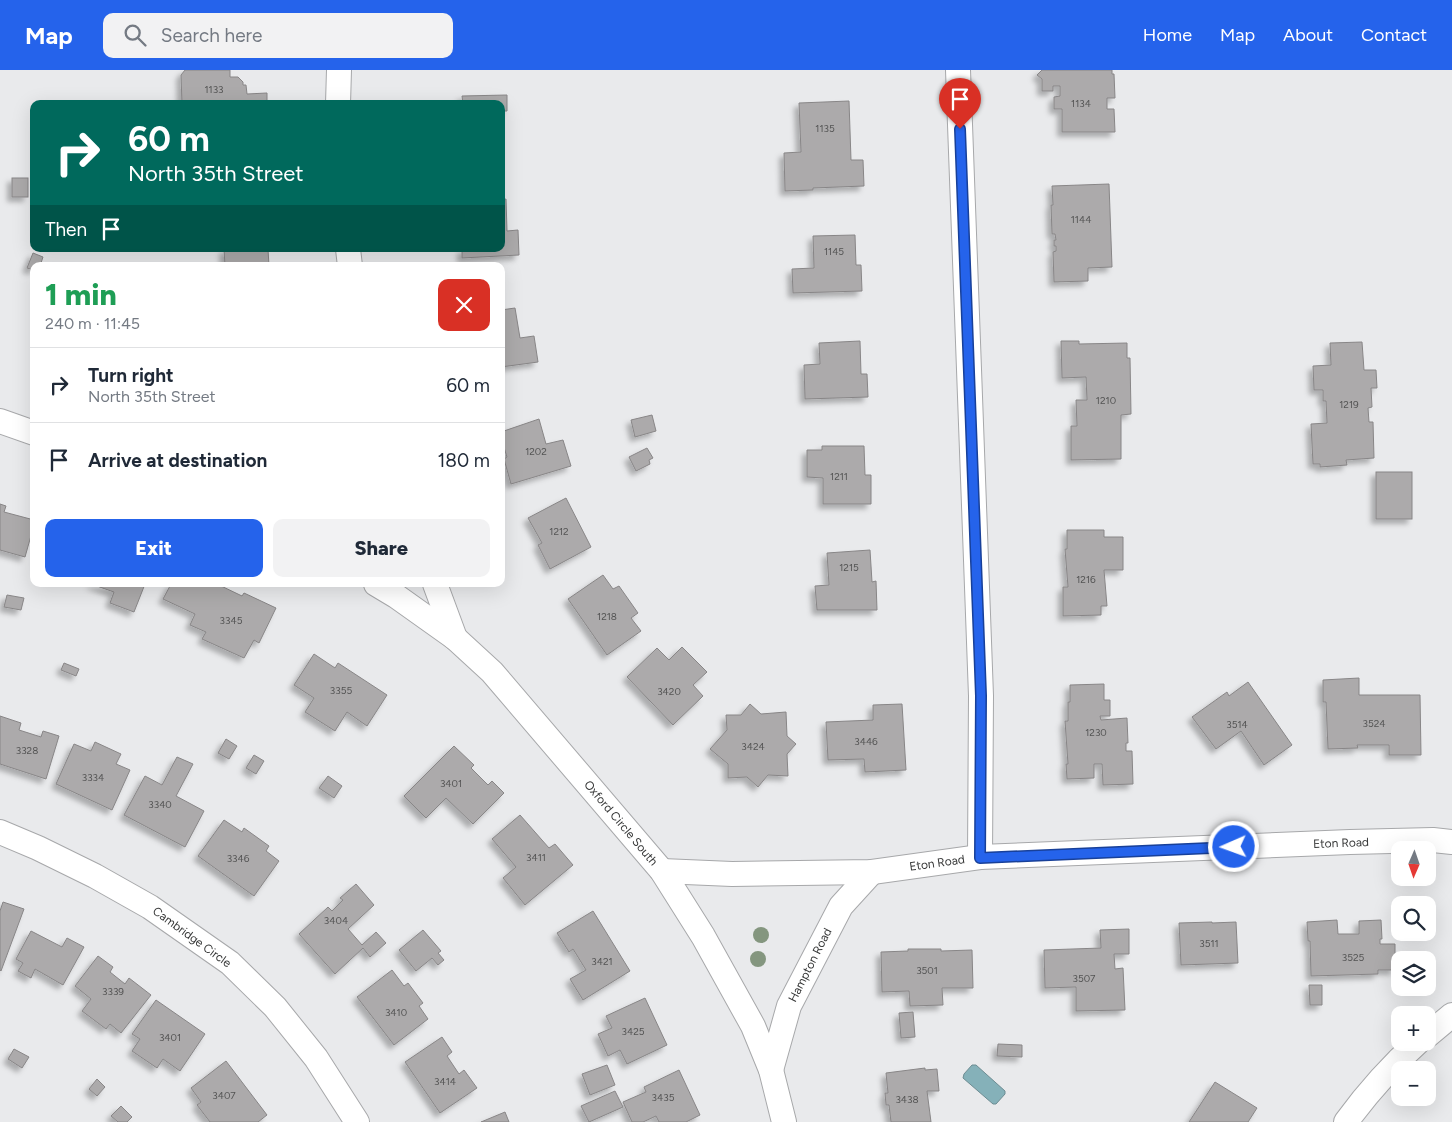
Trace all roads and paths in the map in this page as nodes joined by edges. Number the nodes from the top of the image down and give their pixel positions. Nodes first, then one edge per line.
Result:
1 (339, 70) edge
2 (958, 70) edge
3 (338, 100) edge
4 (0, 421) edge
5 (30, 431) edge
6 (381, 587) edge
7 (436, 587) edge
8 (455, 638) junction
9 (0, 832) edge
10 (1452, 842) edge
11 (980, 858) junction
12 (662, 871) junction
13 (872, 872) junction
14 (1452, 1016) edge
15 (1436, 1029) edge
16 (1408, 1051) edge
17 (771, 1070) junction
18 (357, 1122) edge
19 (784, 1122) edge
20 (1346, 1122) edge

1 - 3 street
2 - 11 street
4 - 5 street
6 - 8 street, Oxford Circle South
7 - 8 street
8 - 12 street, Oxford Circle South
9 - 18 street, Cambridge Circle
10 - 11 street, Eton Road
11 - 13 street, Eton Road
12 - 13 street, Eton Road
12 - 17 street, Oxford Circle South
13 - 17 street, Hampton Road
14 - 15 street
16 - 20 street
17 - 19 street, Oxford Circle South

